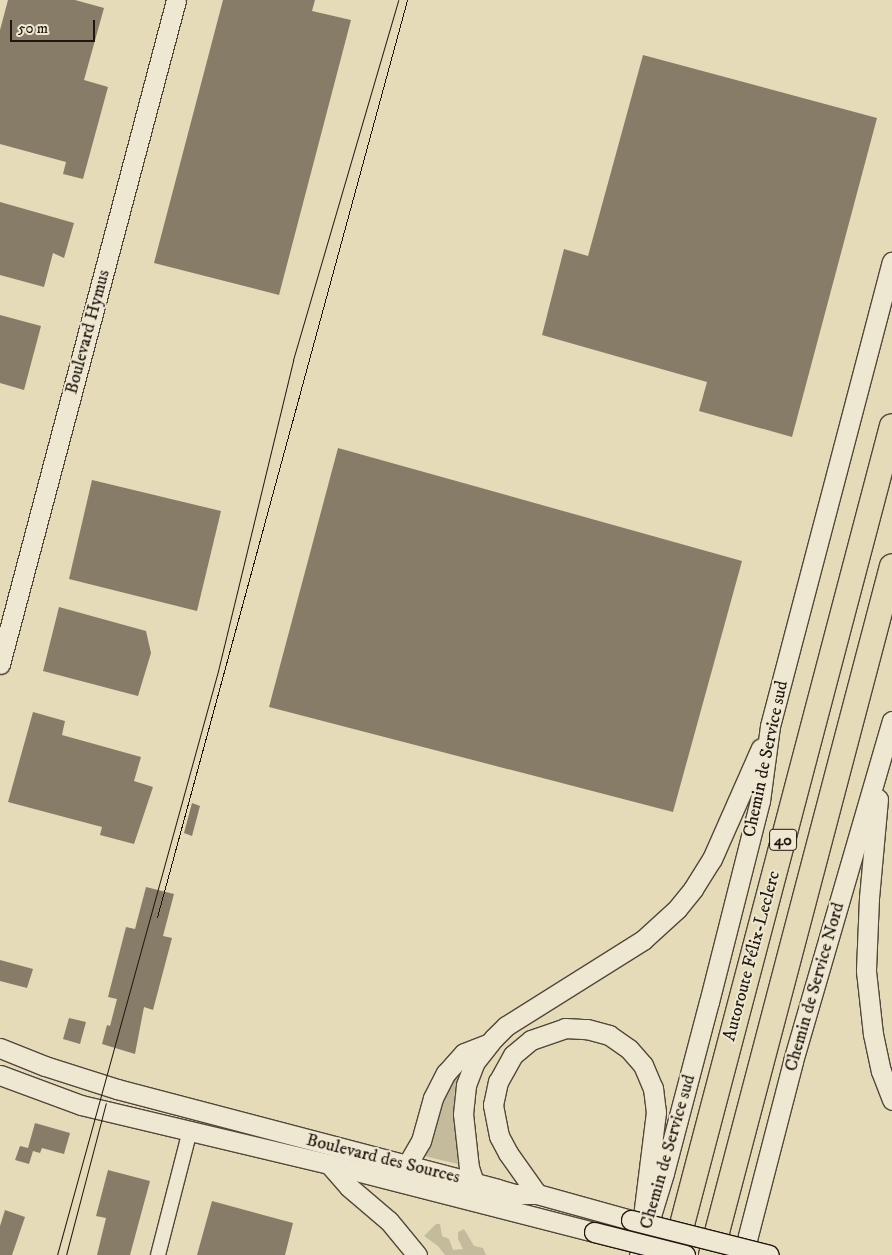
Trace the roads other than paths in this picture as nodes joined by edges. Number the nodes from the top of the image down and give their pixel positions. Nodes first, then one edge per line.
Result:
1 (176, 0) edge
2 (892, 262) edge
3 (892, 426) edge
4 (892, 566) edge
5 (0, 664) edge
6 (892, 721) edge
7 (770, 726) junction
8 (881, 760) junction
9 (488, 1044) junction
10 (0, 1048) edge
11 (0, 1075) edge
12 (892, 1100) edge
13 (190, 1130) junction
14 (329, 1164) junction
15 (407, 1166) junction
16 (473, 1182) junction
17 (537, 1194) junction
18 (483, 1203) junction
19 (639, 1254) edge
20 (158, 1255) edge
21 (417, 1255) edge
22 (674, 1255) edge
23 (685, 1255) edge
24 (711, 1255) edge
25 (743, 1255) edge
26 (770, 1255) edge

1 - 5 main road, Boulevard Hymus
2 - 7 main road, Chemin de Service sud
3 - 22 highway, Autoroute Félix-Leclerc / 40
4 - 24 highway, Autoroute Félix-Leclerc / 40
6 - 8 main road, Chemin de Service Nord
7 - 9 main road
7 - 19 main road, Chemin de Service sud
8 - 12 main road
8 - 25 main road, Chemin de Service Nord
9 - 15 main road
9 - 16 main road
10 - 15 main road, Boulevard des Sources
11 - 13 main road, Boulevard des Sources
13 - 14 main road, Boulevard des Sources
13 - 20 street
14 - 18 main road, Boulevard des Sources
14 - 21 main road
15 - 16 main road, Boulevard des Sources
16 - 17 main road, Boulevard des Sources
16 - 18 main road
17 - 19 main road
17 - 26 main road, Boulevard des Sources, bridge
18 - 23 main road, Boulevard des Sources, bridge

